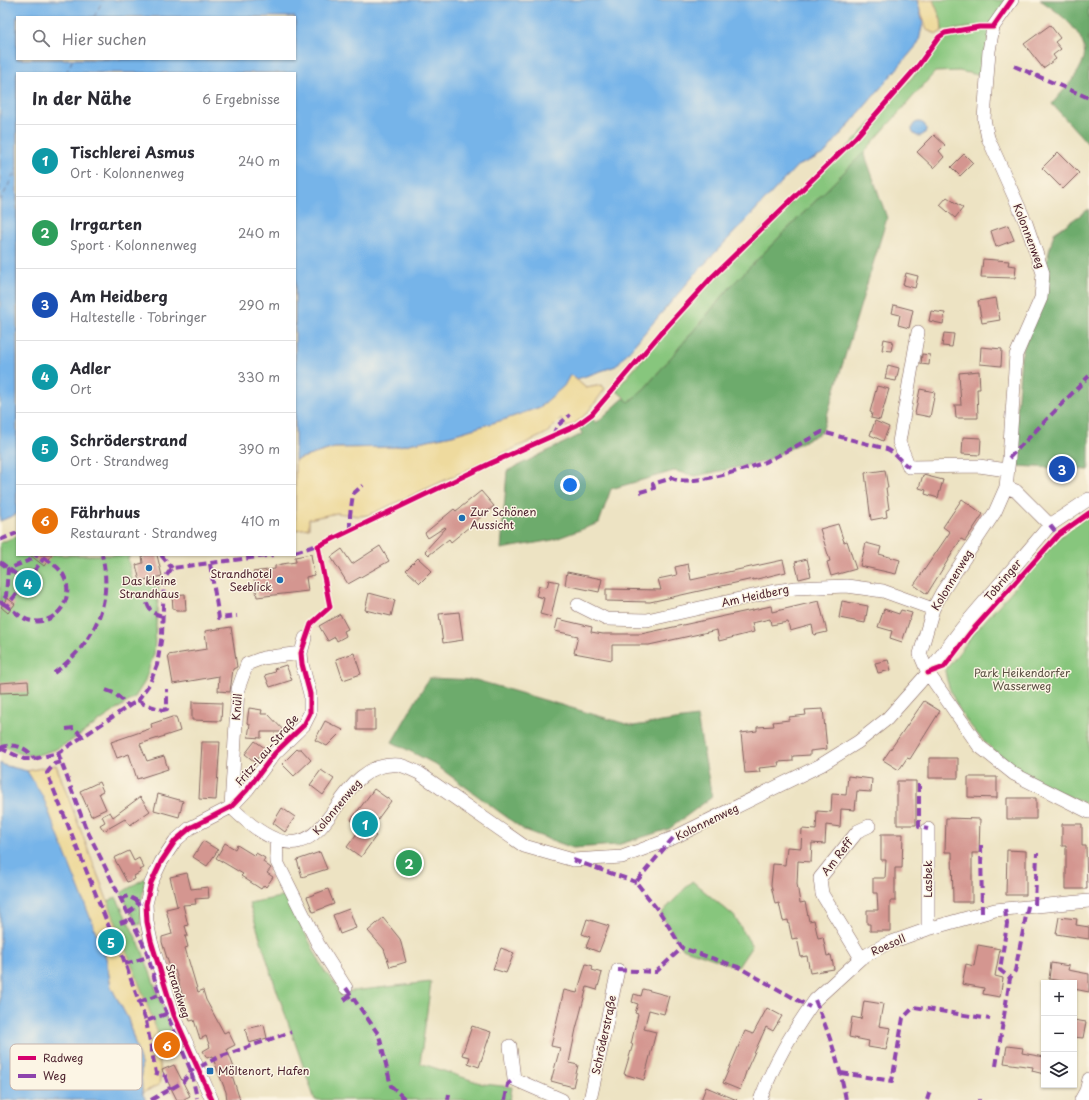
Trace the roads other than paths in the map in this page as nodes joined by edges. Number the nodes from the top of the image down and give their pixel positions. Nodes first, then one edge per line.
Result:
1 (1012, 0) edge
2 (918, 332) dead end
3 (1007, 470) junction
4 (1006, 487) junction
5 (1089, 499) edge
6 (1050, 525) junction
7 (578, 605) dead end
8 (933, 610) junction
9 (306, 638) dead end
10 (301, 653) junction
11 (928, 673) junction
12 (231, 807) junction
13 (1089, 812) edge
14 (869, 826) dead end
15 (928, 829) dead end
16 (276, 840) junction
17 (151, 883) joint
18 (1089, 902) edge
19 (928, 929) junction
20 (861, 958) junction
21 (618, 970) dead end
22 (346, 988) dead end
23 (510, 1046) dead end
24 (1089, 1079) edge
25 (212, 1100) edge
26 (562, 1100) edge
27 (590, 1100) edge
28 (760, 1100) edge
29 (1081, 1100) edge

1 - 3 street, Kolonnenweg
2 - 3 street
3 - 4 street, Kolonnenweg
4 - 6 street
4 - 8 street, Kolonnenweg
5 - 6 street, Tobringer
6 - 11 street, Tobringer
7 - 8 street, Am Heidberg
8 - 11 street, Kolonnenweg
9 - 10 street, Fritz-Lau-Straße
10 - 12 street, Fritz-Lau-Straße
10 - 12 street, Knüll
11 - 13 street
11 - 16 street, Kolonnenweg
12 - 16 street, Kolonnenweg
12 - 17 street, Fritz-Lau-Straße
14 - 20 street, Am Reff
15 - 19 street, Lasbek
16 - 22 street
17 - 25 street, Strandweg
18 - 19 street, Roesoll
19 - 20 street, Roesoll
20 - 28 street, Roesoll
21 - 27 street, Schröderstraße
23 - 26 street
24 - 29 street

